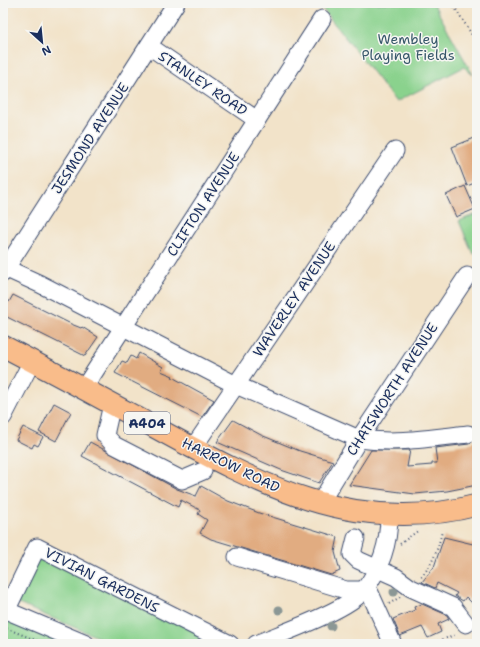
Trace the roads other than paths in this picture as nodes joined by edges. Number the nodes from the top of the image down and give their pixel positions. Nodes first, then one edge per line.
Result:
1 (176, 3) edge
2 (322, 19) dead end
3 (149, 46) junction
4 (258, 120) junction
5 (395, 151) dead end
6 (4, 270) edge
7 (467, 276) dead end
8 (124, 327) junction
9 (3, 346) edge
10 (32, 361) junction
11 (236, 386) junction
12 (84, 388) junction
13 (112, 404) junction
14 (3, 417) edge
15 (468, 434) dead end
16 (359, 439) junction
17 (192, 448) junction
18 (203, 471) dead end
19 (320, 503) junction
20 (477, 505) edge
21 (456, 511) junction
22 (389, 516) junction
23 (477, 521) edge
24 (356, 538) dead end
25 (237, 557) dead end
26 (377, 569) junction
27 (364, 590) junction
28 (5, 610) edge
29 (464, 628) road end
30 (86, 644) edge
31 (230, 644) edge
32 (256, 644) edge
33 (393, 644) edge

1 - 3 street, JESMOND AVENUE
2 - 4 street, CLIFTON AVENUE
3 - 4 street, STANLEY ROAD
3 - 6 street, JESMOND AVENUE
4 - 8 street, CLIFTON AVENUE
5 - 11 street, WAVERLEY AVENUE
6 - 8 street
7 - 16 street, CHATSWORTH AVENUE
8 - 11 street
8 - 12 street, CLIFTON AVENUE
9 - 10 main road, HARROW ROAD / A404
10 - 12 main road, HARROW ROAD / A404
10 - 14 street
11 - 16 street
11 - 17 street, WAVERLEY AVENUE
12 - 13 main road, HARROW ROAD / A404
13 - 17 main road, HARROW ROAD / A404
13 - 18 street
15 - 16 street
16 - 19 street, CHATSWORTH AVENUE
17 - 19 main road, HARROW ROAD / A404
19 - 22 main road, HARROW ROAD / A404
20 - 21 main road, HARROW ROAD / A404
21 - 22 main road, HARROW ROAD / A404
21 - 23 main road
22 - 26 street
24 - 26 street
25 - 27 street
26 - 27 street
26 - 29 street
27 - 32 street
27 - 33 street
28 - 30 street
28 - 31 street, VIVIAN GARDENS

